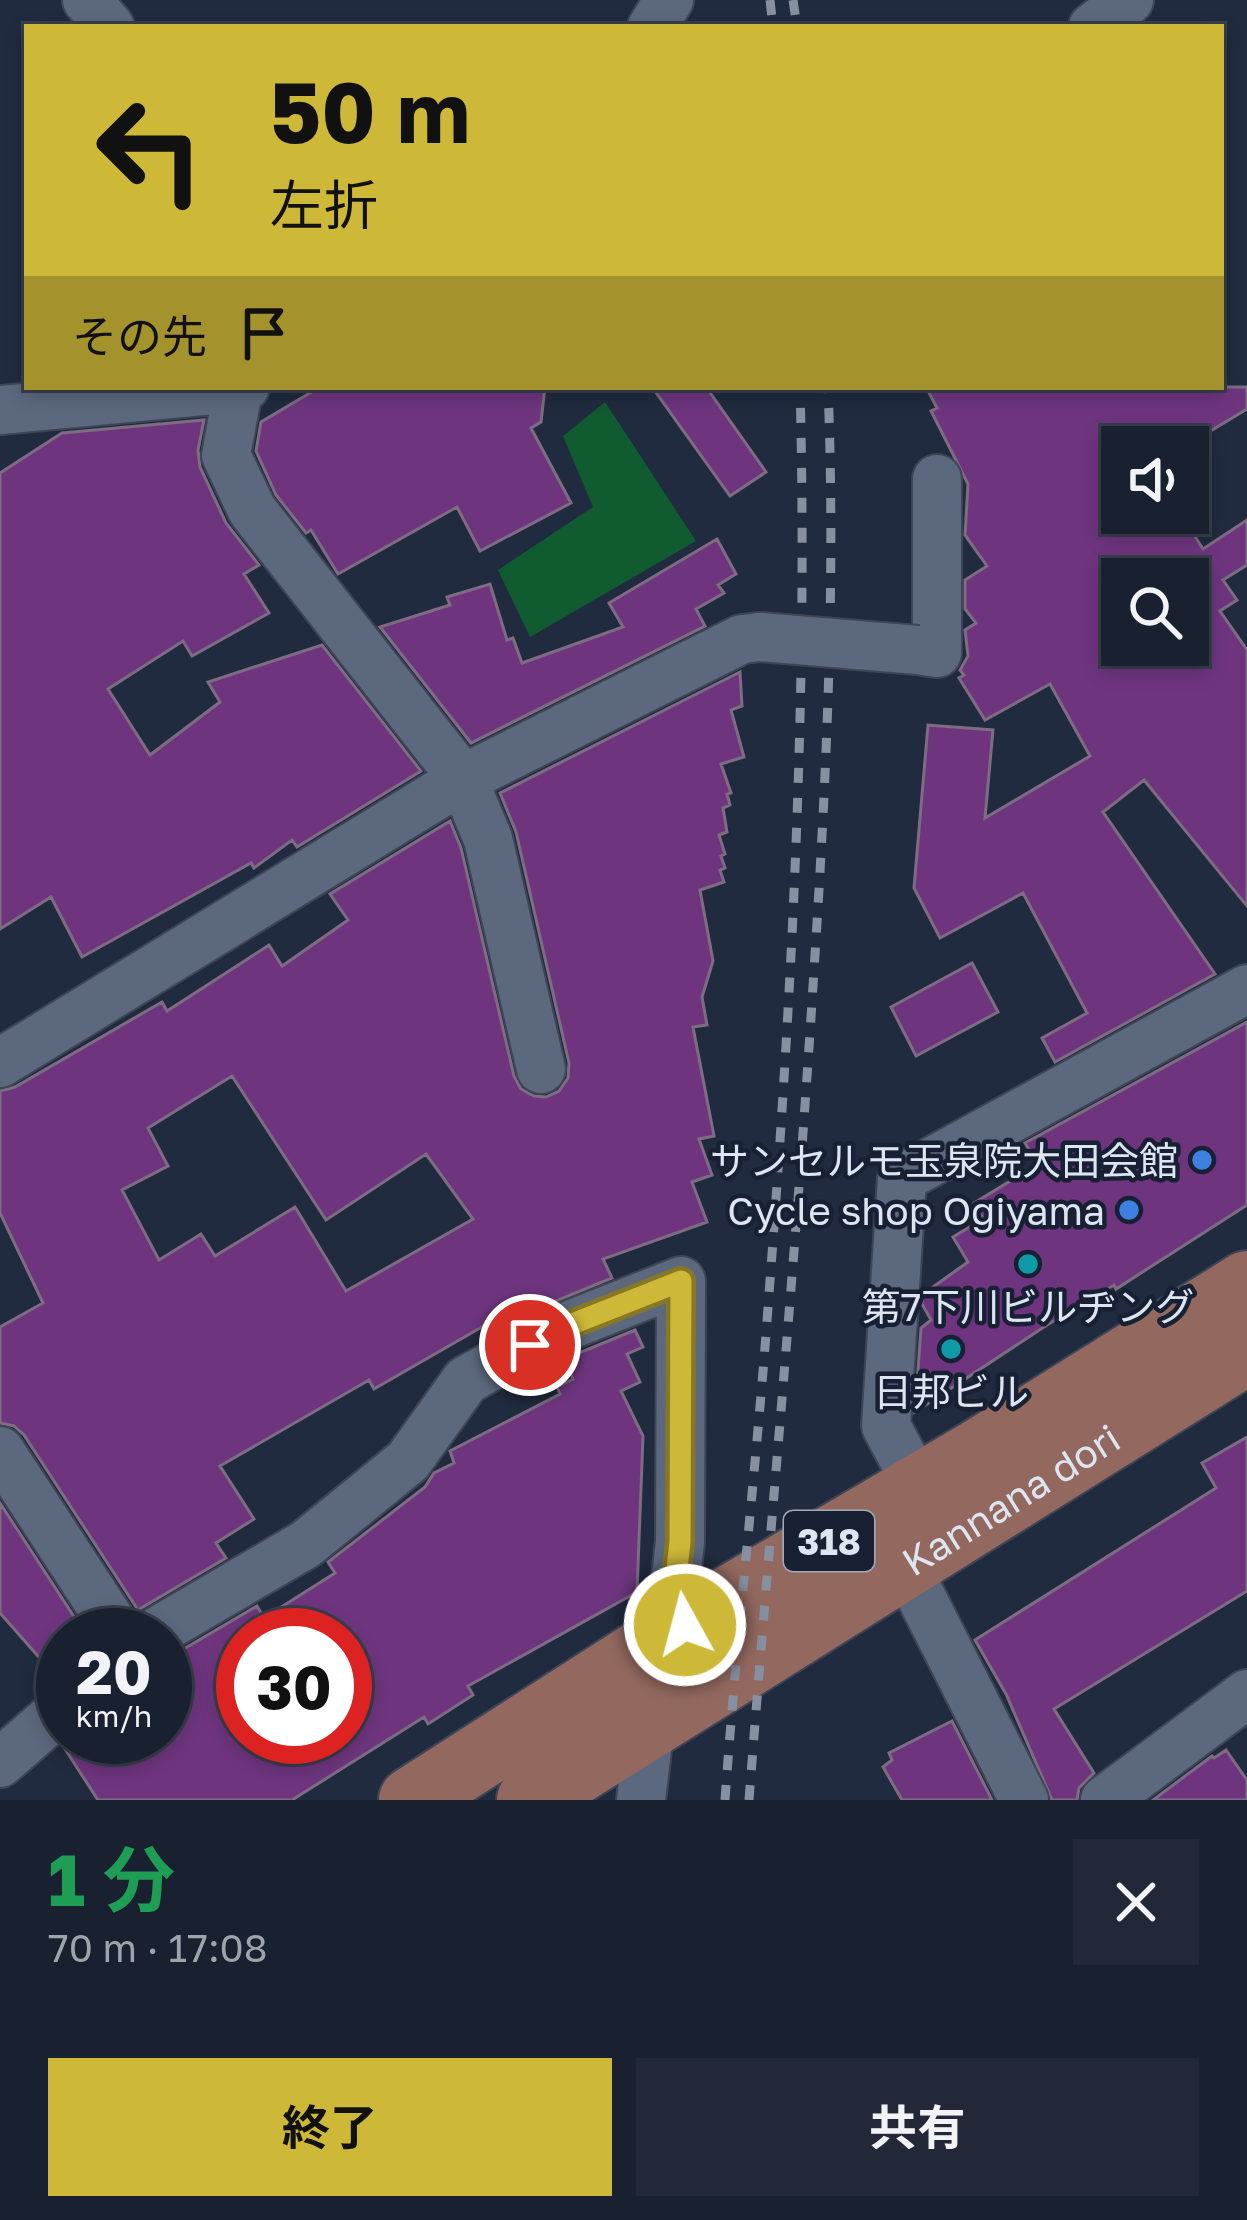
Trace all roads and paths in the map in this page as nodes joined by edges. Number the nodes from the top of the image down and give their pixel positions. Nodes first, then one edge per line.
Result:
1 (1129, 0) edge
2 (1098, 24) edge
3 (220, 390) edge
4 (242, 390) edge
5 (0, 410) edge
6 (937, 478) dead end
7 (463, 779) junction
8 (1247, 989) edge
9 (0, 1064) edge
10 (541, 1070) dead end
11 (1247, 1284) edge
12 (1247, 1352) edge
13 (0, 1450) edge
14 (919, 1488) junction
15 (905, 1564) junction
16 (102, 1608) edge
17 (192, 1611) edge
18 (685, 1625) junction
19 (1247, 1694) edge
20 (650, 1724) junction
21 (36, 1732) edge
22 (0, 1763) edge
23 (412, 1800) edge
24 (530, 1800) edge
25 (641, 1800) edge
26 (1024, 1800) edge
27 (1105, 1800) edge

1 - 2 street
3 - 5 street
4 - 7 street
6 - 7 street, bridge
7 - 9 street
7 - 10 street
8 - 14 street
11 - 14 main road, Kannana dori / 318
12 - 15 main road, Kannana dori / 318
13 - 16 street
14 - 18 main road, Kannana dori / 318
15 - 20 main road, Kannana dori / 318
15 - 26 street
17 - 18 street
18 - 23 main road, Kannana dori / 318
19 - 27 street
20 - 24 main road, Kannana dori / 318
20 - 25 street
21 - 22 street

